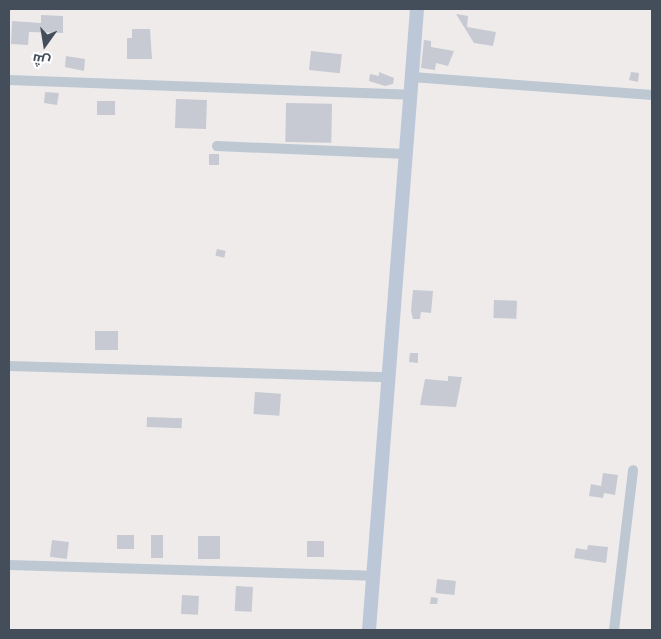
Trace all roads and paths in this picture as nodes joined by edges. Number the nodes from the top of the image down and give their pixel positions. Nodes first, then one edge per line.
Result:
1 (417, 9) edge
2 (412, 77) junction
3 (9, 80) edge
4 (411, 95) junction
5 (652, 95) edge
6 (218, 146) dead end
7 (407, 154) junction
8 (9, 366) edge
9 (387, 377) junction
10 (633, 470) dead end
11 (9, 566) edge
12 (373, 576) junction
13 (369, 630) edge
14 (614, 630) edge

1 - 2 street
2 - 4 street
2 - 5 street
3 - 4 street
4 - 7 street
6 - 7 street
7 - 9 street
8 - 9 street
9 - 12 street
10 - 14 street
11 - 12 street
12 - 13 street

